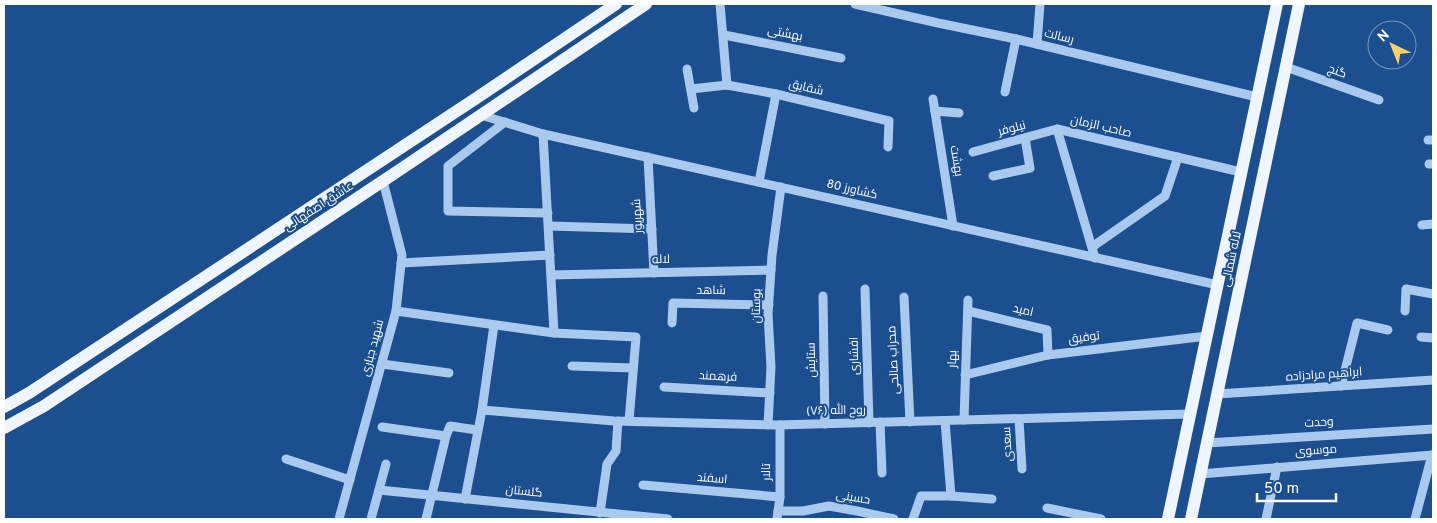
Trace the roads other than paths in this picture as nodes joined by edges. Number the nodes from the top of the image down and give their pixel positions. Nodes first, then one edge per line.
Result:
1 (616, 4) edge
2 (646, 4) edge
3 (720, 4) edge
4 (855, 4) edge
5 (1040, 4) edge
6 (1299, 4) edge
7 (1276, 8) edge
8 (1296, 17) junction
9 (724, 35) junction
10 (1016, 39) junction
11 (1037, 44) junction
12 (841, 58) dead end
13 (1286, 67) junction
14 (687, 69) dead end
15 (727, 85) junction
16 (690, 89) junction
17 (1005, 92) dead end
18 (776, 94) junction
19 (1256, 98) junction
20 (933, 99) dead end
21 (1379, 100) dead end
22 (694, 108) dead end
23 (935, 111) junction
24 (959, 113) dead end
25 (482, 115) junction
26 (506, 122) junction
27 (1057, 130) junction
28 (543, 134) junction
29 (1024, 138) junction
30 (888, 147) dead end
31 (973, 152) dead end
32 (648, 157) junction
33 (1178, 157) junction
34 (1241, 172) junction
35 (994, 176) dead end
36 (383, 181) junction
37 (759, 182) junction
38 (781, 187) junction
39 (548, 213) junction
40 (1433, 224) edge
41 (1422, 225) dead end
42 (549, 226) junction
43 (954, 226) junction
44 (652, 229) junction
45 (1092, 247) junction
46 (550, 255) junction
47 (1095, 258) junction
48 (401, 262) junction
49 (771, 270) junction
50 (654, 273) junction
51 (551, 275) junction
52 (1218, 285) junction
53 (865, 289) dead end
54 (1433, 294) edge
55 (823, 296) dead end
56 (904, 297) dead end
57 (968, 300) dead end
58 (769, 306) junction
59 (396, 311) junction
60 (968, 311) junction
61 (1405, 311) dead end
62 (672, 323) dead end
63 (494, 325) junction
64 (1388, 330) dead end
65 (554, 334) junction
66 (1207, 336) junction
67 (1421, 338) dead end
68 (1433, 338) edge
69 (1048, 355) junction
70 (382, 364) junction
71 (572, 366) dead end
72 (633, 368) junction
73 (449, 372) dead end
74 (965, 375) junction
75 (1433, 380) edge
76 (1341, 386) junction
77 (664, 387) dead end
78 (770, 393) junction
79 (1217, 394) junction
80 (4, 407) edge
81 (482, 410) junction
82 (1190, 414) junction
83 (1019, 419) junction
84 (964, 420) junction
85 (618, 421) junction
86 (629, 421) junction
87 (945, 421) junction
88 (880, 422) junction
89 (910, 422) junction
90 (869, 423) junction
91 (826, 424) junction
92 (768, 425) junction
93 (780, 425) junction
94 (382, 427) dead end
95 (4, 428) edge
96 (1433, 428) edge
97 (477, 430) junction
98 (446, 436) junction
99 (1207, 443) junction
100 (1433, 455) edge
101 (286, 459) dead end
102 (386, 464) dead end
103 (1277, 467) junction
104 (1022, 468) dead end
105 (882, 473) dead end
106 (1200, 474) junction
107 (350, 480) junction
108 (642, 484) dead end
109 (379, 490) junction
110 (432, 496) junction
111 (951, 496) junction
112 (780, 497) junction
113 (465, 499) junction
114 (992, 499) dead end
115 (1047, 508) dead end
116 (600, 512) junction
117 (778, 515) edge
118 (620, 517) edge
119 (339, 519) edge
120 (370, 519) edge
121 (426, 519) edge
122 (668, 519) edge
123 (894, 519) edge
124 (913, 519) edge
125 (1101, 519) edge
126 (1168, 519) edge
127 (1191, 519) edge
128 (1266, 519) edge
129 (1415, 519) edge

1 - 80 main road, عاشق اصفهانی
2 - 25 main road, عاشق اصفهانی
3 - 9 street
4 - 10 street, رسالت
5 - 11 street
6 - 8 main road, لاله شمالی
7 - 8 main road
7 - 19 main road, لاله شمالی
8 - 13 main road, لاله شمالی
9 - 12 street, بهشتی
9 - 15 street
10 - 11 street, رسالت
10 - 17 street
11 - 19 street, رسالت
13 - 21 street, گنج
13 - 79 main road, لاله شمالی
14 - 16 street
15 - 16 street, شقایق
15 - 18 street, شقایق
16 - 22 street
18 - 30 street, شقایق
18 - 37 street
19 - 34 main road, لاله شمالی
20 - 23 street, بهشت
23 - 24 street
23 - 43 street, بهشت
25 - 26 street, کشاورز 80
25 - 36 main road, عاشق اصفهانی
26 - 28 street, کشاورز 80
26 - 39 street
27 - 29 street, نیلوفر
27 - 33 street, صاحب الزمان
27 - 45 street, صاحب الزمان
28 - 32 street, کشاورز 80
28 - 39 street
29 - 31 street, نیلوفر
29 - 35 street
32 - 37 street, کشاورز 80
32 - 44 street, شهریور
33 - 34 street, صاحب الزمان
33 - 45 street
34 - 52 main road, لاله شمالی
36 - 48 street, شهید جباری
36 - 95 main road, عاشق اصفهانی
37 - 38 street, کشاورز 80
38 - 43 street, کشاورز 80
38 - 49 street, بوستان
39 - 42 street
40 - 41 street
42 - 44 street
42 - 46 street
43 - 47 street, کشاورز 80
44 - 50 street, شهریور
45 - 47 street, صاحب الزمان
46 - 48 street
46 - 51 street
47 - 52 street, کشاورز 80
48 - 59 street, شهید جباری
49 - 50 street, لاله
49 - 58 street, بوستان
50 - 51 street, لاله
51 - 65 street
52 - 66 main road, لاله شمالی
53 - 90 street, افشاری
54 - 61 street
55 - 91 street, ستایش
56 - 89 street, محراب صالحی
57 - 60 street, بهار
58 - 62 street, شاهد
58 - 78 street, بوستان
59 - 63 street
59 - 70 street, شهید جباری
60 - 69 street, امید
60 - 74 street, بهار
63 - 65 street
63 - 81 street
64 - 76 street
65 - 72 street
66 - 69 street, توفیق
66 - 82 main road, لاله شمالی
67 - 68 street
69 - 74 street, توفیق
70 - 73 street
70 - 107 street, شهید جباری
71 - 72 street
72 - 86 street
74 - 84 street, بهار
75 - 76 street, ابراهیم مرادزاده
76 - 79 street, ابراهیم مرادزاده
77 - 78 street, فرهمند
78 - 92 street, بوستان
79 - 99 main road, لاله شمالی
81 - 85 street, روح الله (۷۶)
81 - 97 street
82 - 83 street, روح الله (۷۶)
82 - 126 main road, لاله شمالی
83 - 84 street, روح الله (۷۶)
83 - 104 street, سعدی
84 - 87 street, روح الله (۷۶)
85 - 86 street, روح الله (۷۶)
85 - 116 street
86 - 92 street, روح الله (۷۶)
87 - 89 street, روح الله (۷۶)
87 - 111 street
88 - 89 street, روح الله (۷۶)
88 - 90 street, روح الله (۷۶)
88 - 105 street
90 - 91 street, روح الله (۷۶)
91 - 93 street, روح الله (۷۶)
92 - 93 street, روح الله (۷۶)
93 - 112 street, تالار
94 - 98 street
96 - 99 street, وحدت
97 - 98 street
97 - 113 street
98 - 110 street
99 - 106 main road, لاله شمالی
100 - 103 street, موسوی
100 - 129 street
101 - 107 street
102 - 109 street
103 - 106 street, موسوی
103 - 128 street
106 - 127 main road, لاله شمالی
107 - 119 street, شهید جباری
108 - 112 street, اسفند
109 - 110 street, گلستان
109 - 120 street
110 - 113 street, گلستان
110 - 121 street
111 - 114 street
111 - 124 street
112 - 117 street, تالار
113 - 116 street, گلستان
115 - 125 street
116 - 118 street, گلستان
117 - 123 street, حسینی
118 - 122 street, گلستان

